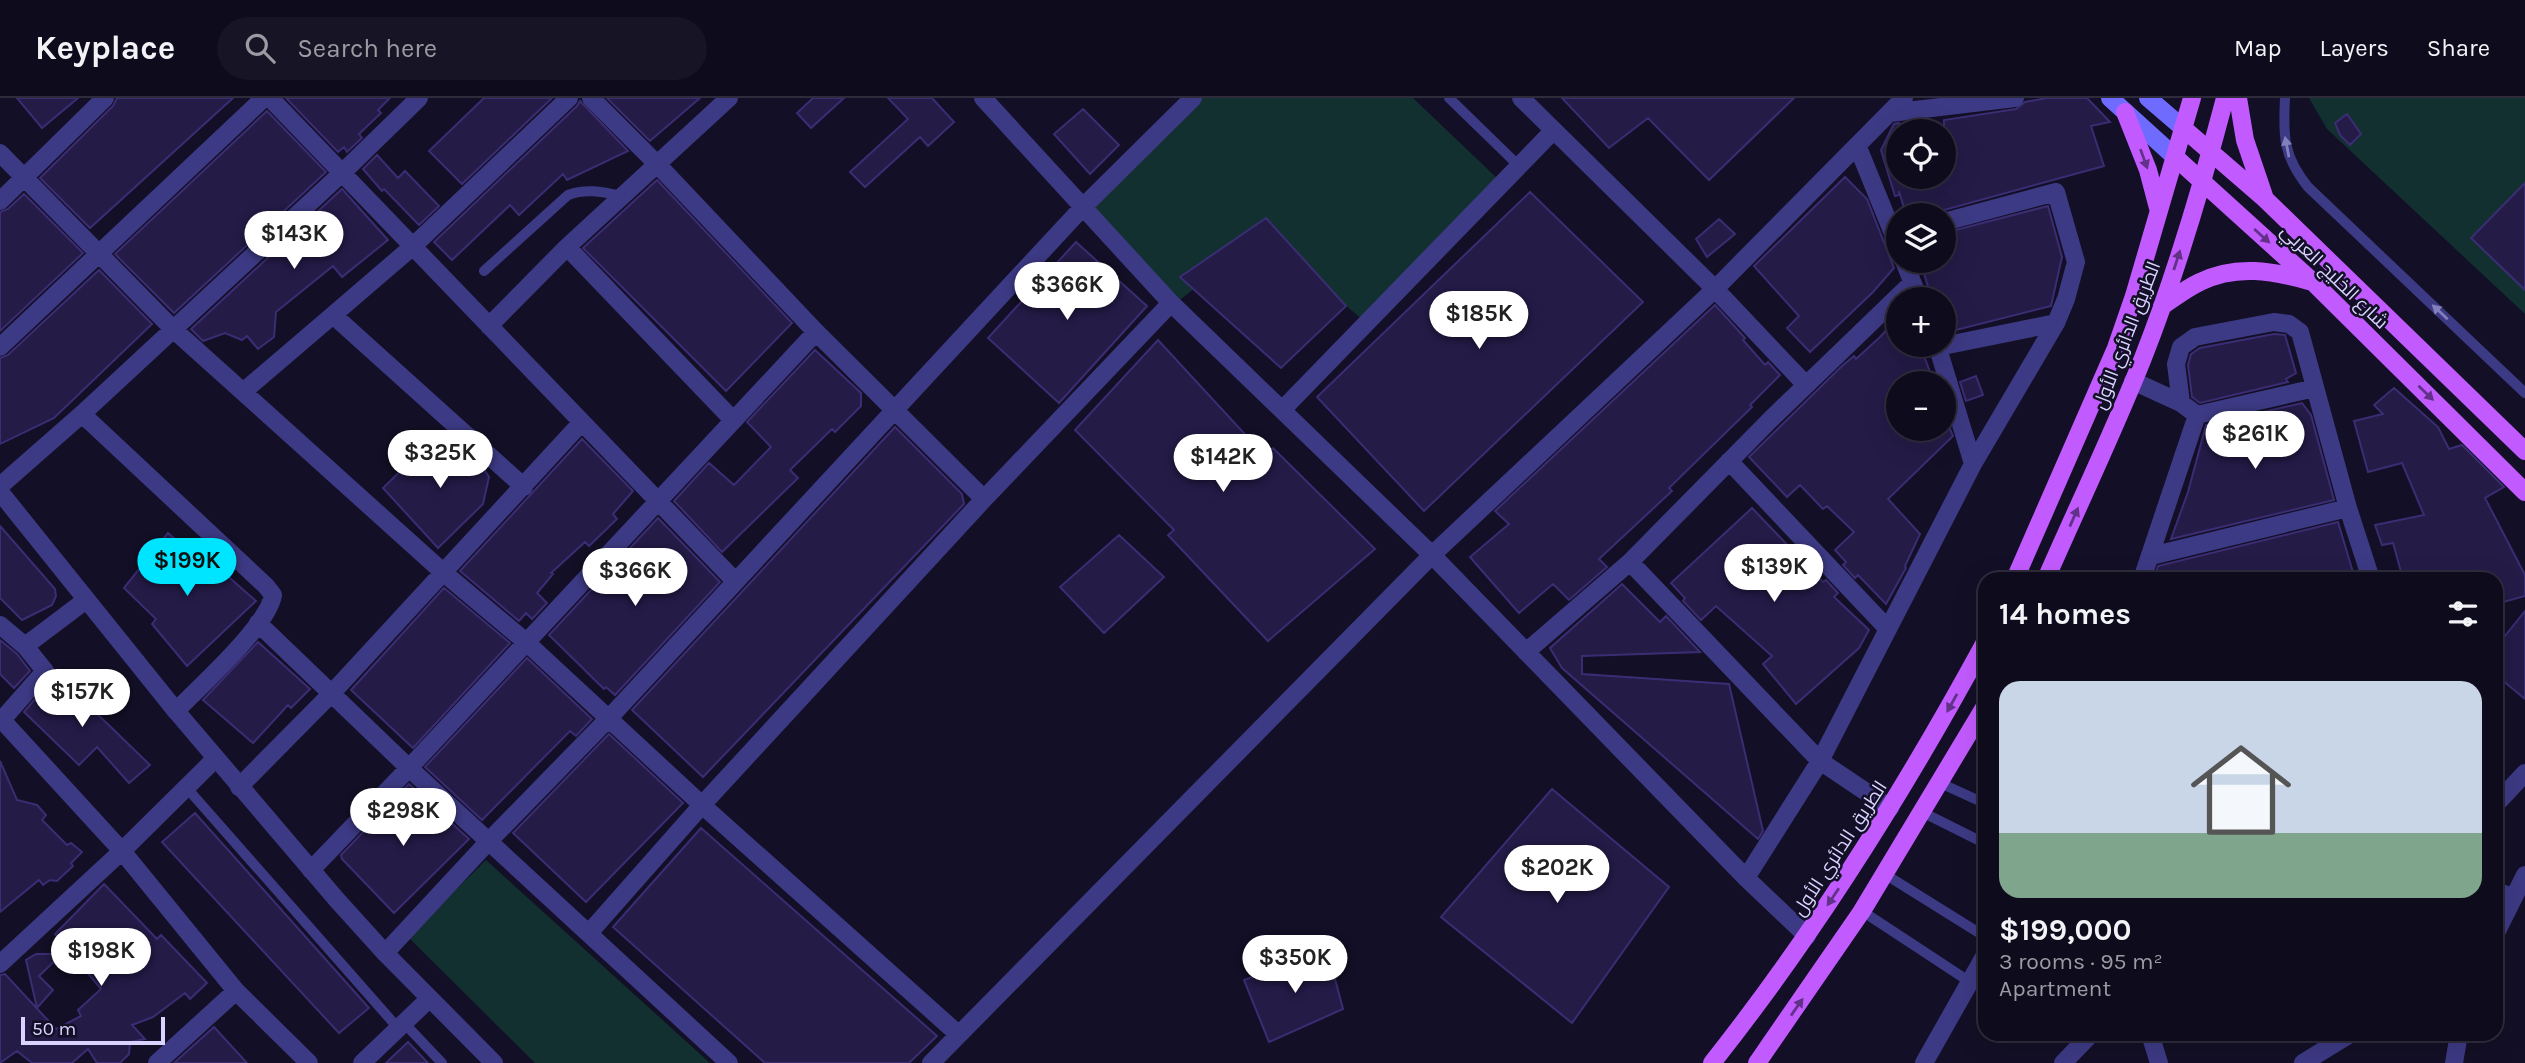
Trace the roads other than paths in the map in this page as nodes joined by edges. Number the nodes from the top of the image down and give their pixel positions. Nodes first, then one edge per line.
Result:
1 (105, 98) edge
2 (264, 98) edge
3 (270, 98) edge
4 (419, 98) edge
5 (569, 98) edge
6 (592, 98) edge
7 (729, 98) edge
8 (983, 98) edge
9 (1193, 98) edge
10 (1449, 98) edge
11 (1521, 98) edge
12 (1904, 98) edge
13 (2015, 98) edge
14 (2110, 98) edge
15 (2148, 98) edge
16 (2192, 98) edge
17 (2225, 98) edge
18 (2238, 98) edge
19 (2285, 98) edge
20 (2125, 112) junction
21 (1890, 113) junction
22 (2183, 128) junction
23 (1553, 131) junction
24 (1857, 145) junction
25 (0, 153) edge
26 (2211, 153) junction
27 (2175, 157) junction
28 (657, 164) junction
29 (1519, 166) junction
30 (342, 173) junction
31 (25, 178) junction
32 (2202, 182) junction
33 (622, 196) junction
34 (2265, 199) junction
35 (0, 201) edge
36 (1083, 207) junction
37 (2158, 209) junction
38 (1886, 213) edge
39 (1956, 219) edge
40 (567, 247) junction
41 (411, 248) junction
42 (98, 254) junction
43 (484, 271) dead end
44 (2313, 282) junction
45 (1715, 289) junction
46 (1171, 303) junction
47 (2162, 306) junction
48 (333, 315) junction
49 (1886, 316) edge
50 (2056, 323) junction
51 (489, 326) junction
52 (173, 329) junction
53 (816, 332) junction
54 (1956, 342) edge
55 (0, 347) edge
56 (1940, 357) edge
57 (2133, 381) junction
58 (1806, 385) junction
59 (2315, 388) junction
60 (244, 391) junction
61 (2525, 393) edge
62 (2181, 404) junction
63 (1283, 409) junction
64 (894, 411) junction
65 (82, 414) junction
66 (2197, 415) junction
67 (733, 420) junction
68 (582, 422) junction
69 (2525, 451) edge
70 (1729, 461) junction
71 (1973, 464) junction
72 (0, 486) edge
73 (524, 487) junction
74 (0, 492) edge
75 (2525, 492) edge
76 (984, 499) junction
77 (657, 500) junction
78 (2348, 508) junction
79 (1433, 555) junction
80 (2151, 556) junction
81 (1630, 562) junction
82 (2018, 572) edge
83 (2049, 572) edge
84 (2145, 572) edge
85 (2369, 572) edge
86 (444, 573) junction
87 (735, 581) junction
88 (86, 600) junction
89 (258, 623) junction
90 (0, 625) edge
91 (1887, 628) junction
92 (526, 642) junction
93 (25, 646) junction
94 (1526, 652) junction
95 (1978, 654) edge
96 (332, 693) junction
97 (176, 711) junction
98 (610, 718) junction
99 (1978, 718) edge
100 (1, 721) edge
101 (215, 759) junction
102 (1820, 761) junction
103 (409, 768) junction
104 (2525, 773) edge
105 (1940, 783) junction
106 (186, 786) junction
107 (239, 786) junction
108 (2503, 797) edge
109 (1978, 800) edge
110 (702, 805) junction
111 (1890, 808) junction
112 (1922, 812) junction
113 (1978, 840) edge
114 (489, 841) junction
115 (122, 851) junction
116 (311, 870) junction
117 (1883, 873) junction
118 (2525, 875) edge
119 (1746, 878) junction
120 (2504, 894) edge
121 (1862, 911) junction
122 (1978, 932) edge
123 (589, 933) junction
124 (1807, 936) junction
125 (385, 953) junction
126 (0, 964) edge
127 (1978, 968) edge
128 (1970, 982) junction
129 (236, 991) junction
130 (429, 999) junction
131 (401, 1026) junction
132 (958, 1034) junction
133 (2084, 1041) edge
134 (2152, 1041) edge
135 (2339, 1041) edge
136 (2456, 1041) edge
137 (157, 1063) edge
138 (309, 1063) edge
139 (362, 1063) edge
140 (442, 1063) edge
141 (495, 1063) edge
142 (729, 1063) edge
143 (931, 1063) edge
144 (1712, 1063) edge
145 (1757, 1063) edge
146 (1924, 1063) edge
147 (2063, 1063) edge
148 (2159, 1063) edge
149 (2303, 1063) edge
150 (2454, 1063) edge

1 - 31 street
2 - 42 street
3 - 30 street
4 - 30 street
5 - 41 street
6 - 28 street
7 - 28 street
8 - 36 street
9 - 36 street
10 - 29 lane
11 - 23 street
12 - 21 street
13 - 21 street
14 - 20 main road, شارع الخليج العربي
15 - 22 main road, شارع الخليج العربي
16 - 22 main road, الطريق الدائري الأول
17 - 26 main road, الطريق الدائري الأول
18 - 34 main road
61 -> 19 lane
20 - 27 main road, شارع الخليج العربي
20 -> 37 main road
21 - 24 street
22 - 26 main road, شارع الخليج العربي
22 - 27 main road, الطريق الدائري الأول
23 - 29 street
23 - 45 street
24 - 38 street
24 - 45 street
25 - 31 street
26 - 32 main road, الطريق الدائري الأول
26 - 34 main road, شارع الخليج العربي
27 - 32 main road, شارع الخليج العربي
27 - 37 main road, الطريق الدائري الأول
28 - 33 street
28 - 53 street
29 - 63 street
30 - 41 street
30 - 52 street
31 - 35 street
31 - 42 street
32 -> 44 main road, شارع الخليج العربي
47 -> 32 main road, الطريق الدائري الأول
33 - 40 street
33 - 43 lane
34 - 69 main road, شارع الخليج العربي
36 - 46 street
36 - 64 street
37 - 82 main road, الطريق الدائري الأول
39 - 50 street
40 - 51 street
40 - 67 street
41 - 48 street
41 - 51 street
42 - 52 street
42 - 55 street
44 - 47 main road
44 -> 75 main road, شارع الخليج العربي
45 - 58 street
45 - 79 street
46 - 63 street
46 - 76 street
47 - 57 main road, الطريق الدائري الأول
48 - 60 street
48 - 73 street
49 - 58 street
50 - 54 street
50 - 71 street
51 - 68 street
52 - 60 street
52 - 65 street
53 - 64 street
53 - 67 street
56 - 71 street
57 - 62 street
83 -> 57 main road, الطريق الدائري الأول
58 - 70 street
59 - 62 street
59 - 66 street
59 - 78 street
60 - 86 street
62 - 66 street
63 - 79 street
64 - 76 street
64 - 87 street
65 - 72 street
65 - 89 street
66 - 80 street
67 - 77 street
68 - 73 street
68 - 77 street
70 - 81 street
70 - 91 street
71 - 91 street
73 - 86 street
74 - 88 street
76 - 110 street
77 - 87 street
77 - 92 street
78 - 80 street
78 - 85 street
79 - 94 street
79 - 132 street
80 - 84 street
81 - 94 street
81 - 102 street
86 - 92 street
86 - 96 street
87 - 98 street
88 - 93 street
88 - 97 street
89 - 96 street
89 - 97 street
90 - 93 street
91 - 102 street
92 - 98 street
92 - 103 street
93 - 100 street
94 - 119 street
95 -> 111 main road, الطريق الدائري الأول
96 - 103 street
96 - 107 street
97 - 101 street
98 - 110 street
98 - 114 street
99 - 105 main road
100 - 115 street
101 - 106 street
101 - 107 street
102 - 111 street
102 - 119 street
103 - 114 street
103 - 116 street
104 - 108 street
105 - 109 lane
105 - 112 main road
106 - 115 street
106 - 131 lane
107 - 116 street
110 - 123 street
110 - 132 street
111 -> 124 main road, الطريق الدائري الأول
112 - 113 lane
112 - 117 main road
114 - 123 street
114 - 125 street
115 - 126 street
115 - 129 street
116 - 125 street
117 - 121 main road
117 - 122 lane
118 - 120 street
119 - 124 street
121 - 128 lane
145 -> 121 main road
123 - 142 street
124 - 144 main road, الطريق الدائري الأول
125 - 130 street
127 - 128 street
128 - 146 street
129 - 137 street
129 - 138 street
130 - 131 street
130 - 141 street
131 - 139 street
131 - 140 lane
132 - 143 street
133 - 147 street
134 - 148 street
135 - 149 street
136 - 150 street

